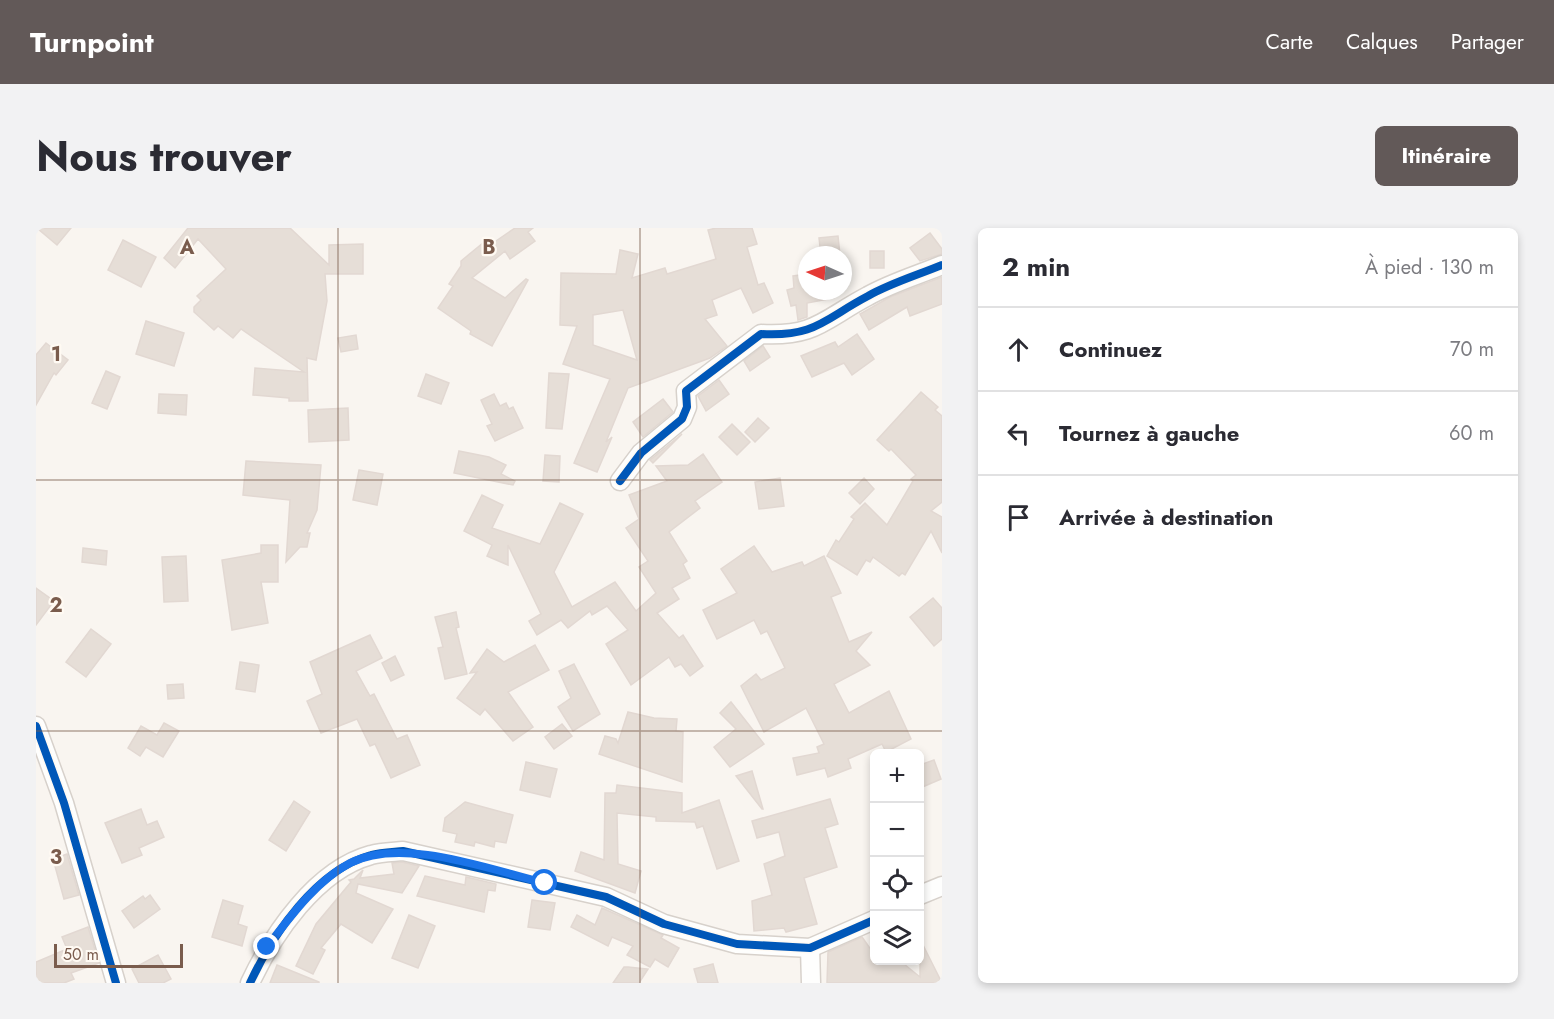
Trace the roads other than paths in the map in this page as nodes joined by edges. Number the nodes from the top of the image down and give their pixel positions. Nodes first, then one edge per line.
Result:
1 (942, 265) edge
2 (620, 482) dead end
3 (36, 726) edge
4 (942, 886) edge
5 (924, 893) edge
6 (870, 922) edge
7 (810, 948) junction
8 (116, 983) edge
9 (250, 983) edge
10 (811, 983) edge

1 - 2 street
3 - 8 street
4 - 5 street
6 - 7 street
7 - 9 street
7 - 10 street

